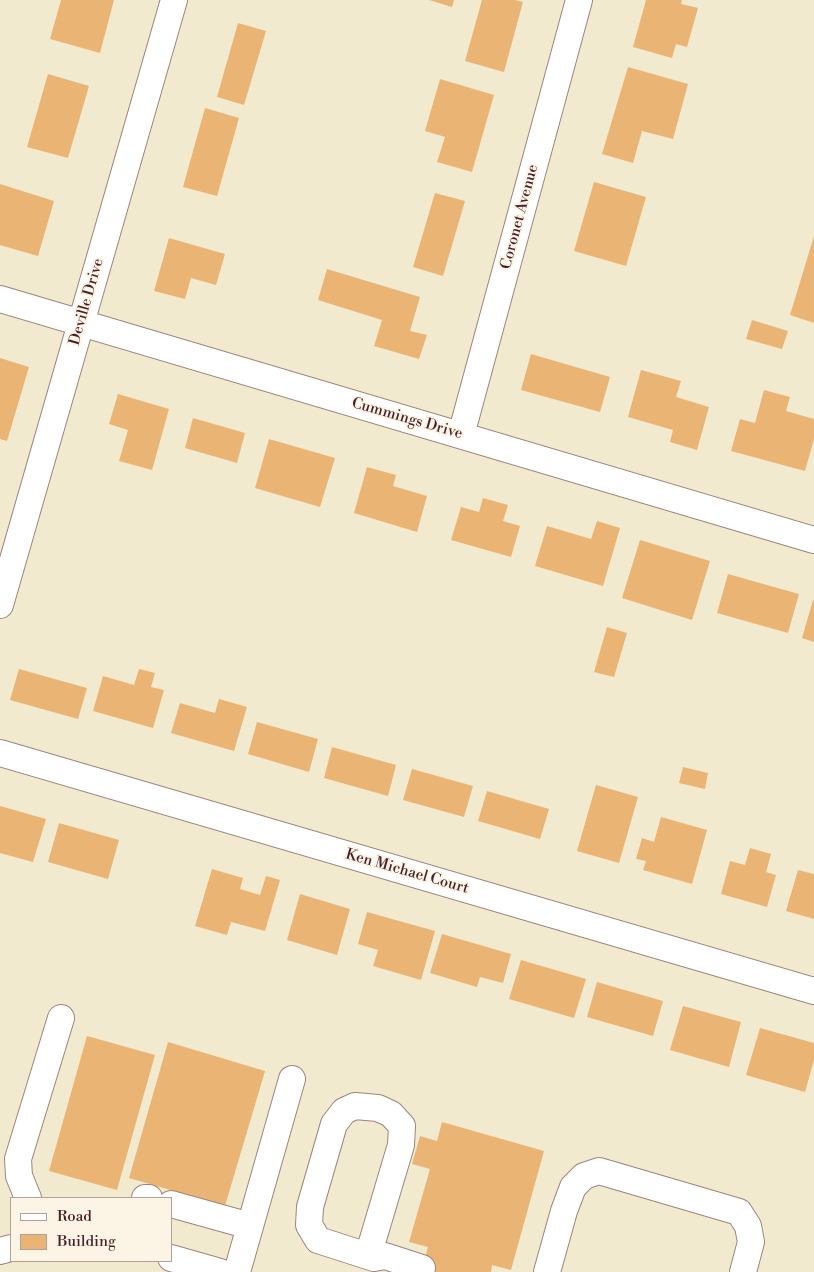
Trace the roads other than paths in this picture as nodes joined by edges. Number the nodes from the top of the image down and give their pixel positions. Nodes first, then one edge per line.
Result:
1 (174, 0) edge
2 (579, 0) edge
3 (0, 299) edge
4 (81, 323) junction
5 (461, 435) junction
6 (814, 540) edge
7 (0, 605) edge
8 (0, 753) edge
9 (814, 991) edge
10 (61, 1018) dead end
11 (292, 1079) dead end
12 (28, 1197) edge
13 (172, 1204) edge
14 (250, 1226) junction
15 (172, 1258) edge
16 (370, 1262) edge
17 (422, 1268) dead end
18 (220, 1272) edge
19 (237, 1272) edge
20 (547, 1272) edge
21 (743, 1272) edge

1 - 4 street, Deville Drive
2 - 5 street, Coronet Avenue
3 - 4 street, Cummings Drive
4 - 5 street, Cummings Drive
4 - 7 street, Deville Drive
5 - 6 street, Cummings Drive
8 - 9 street, Ken Michael Court
10 - 12 street
11 - 14 street
13 - 14 street
14 - 19 street
15 - 18 street
16 - 16 street
16 - 17 street
20 - 21 street

